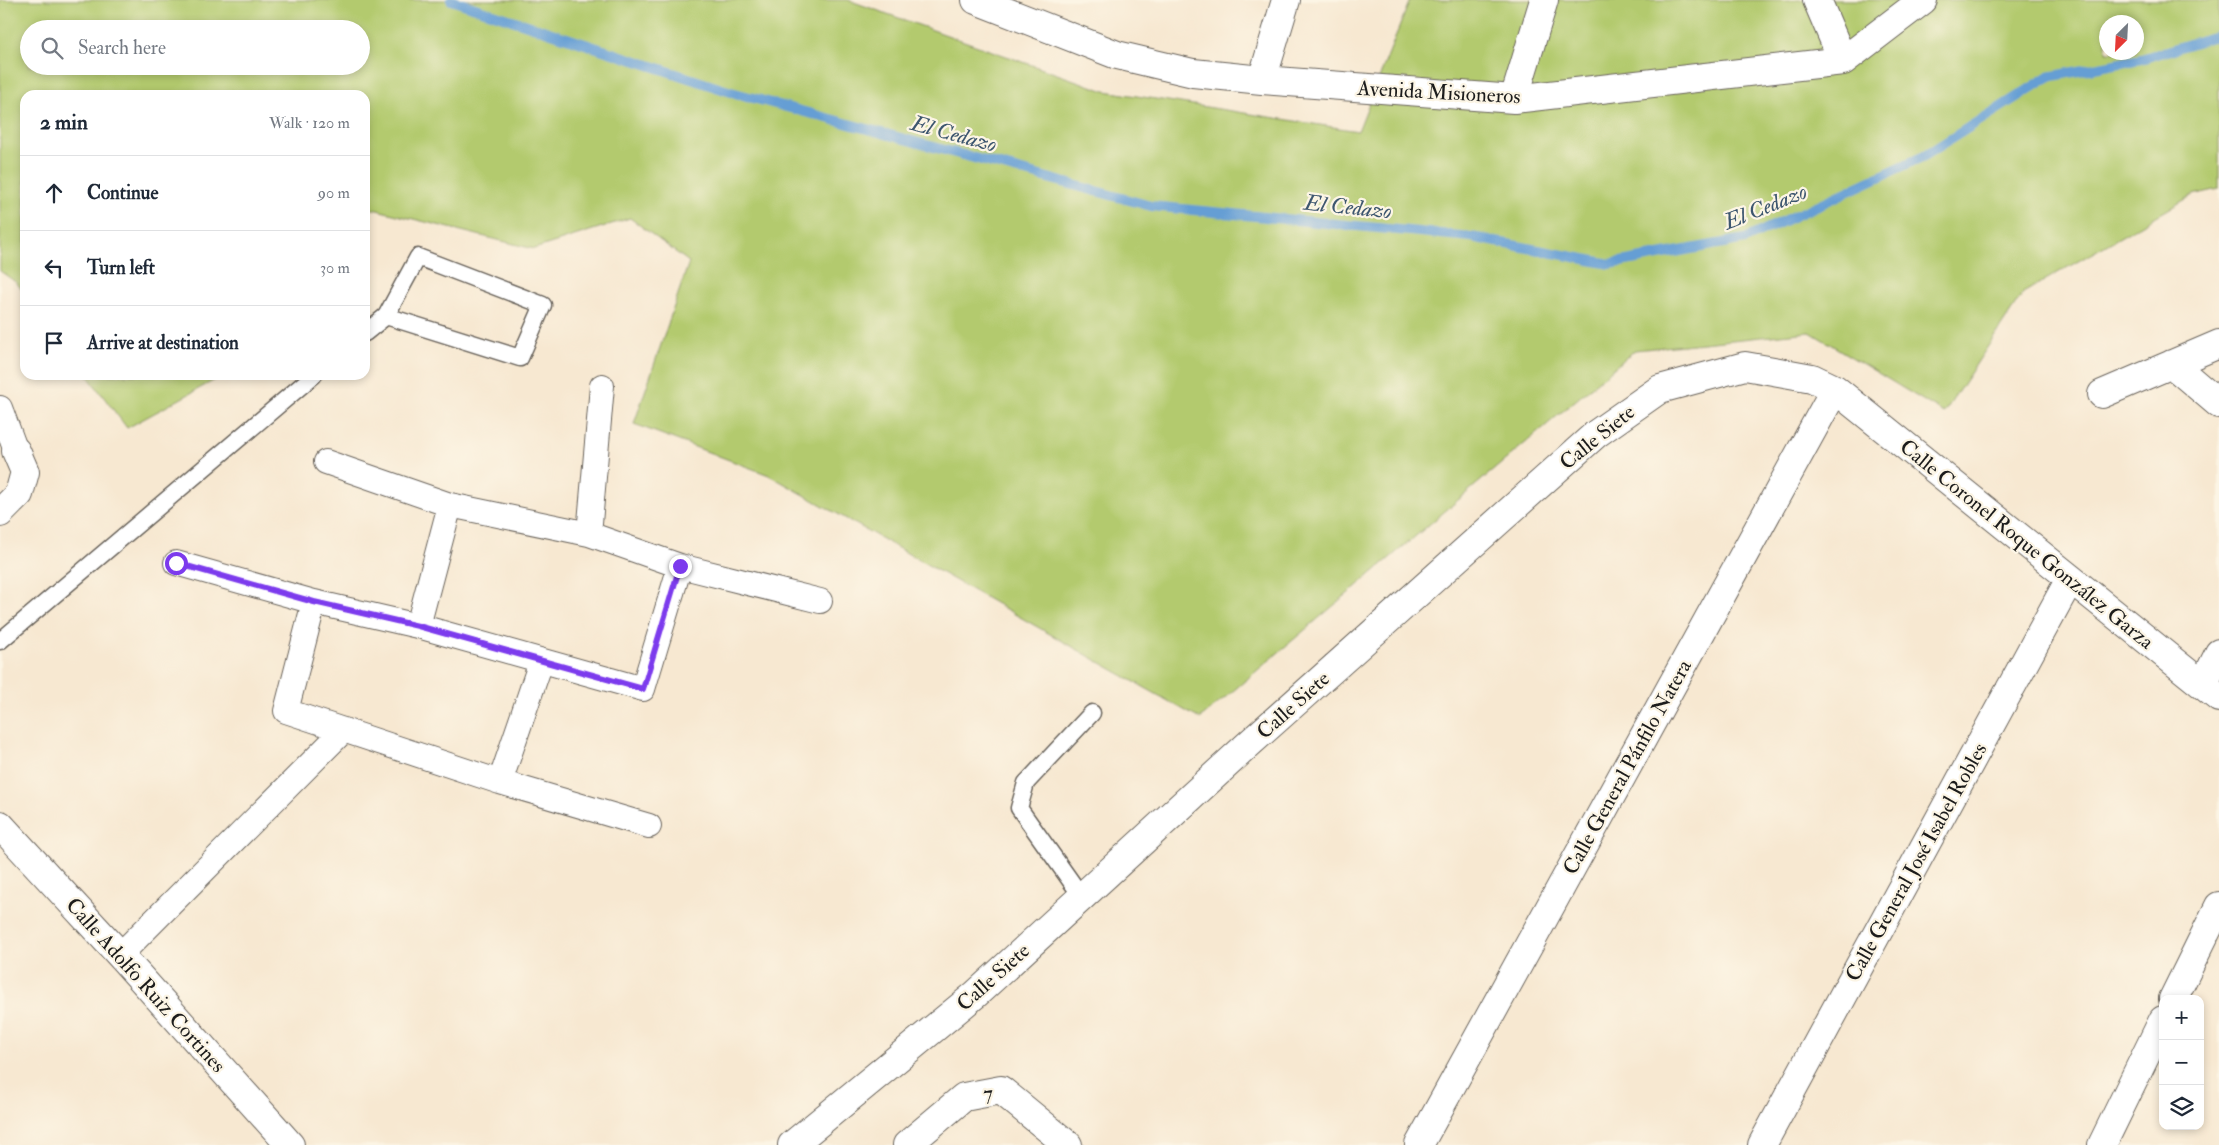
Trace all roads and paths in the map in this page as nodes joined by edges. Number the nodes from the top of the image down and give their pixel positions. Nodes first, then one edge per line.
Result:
1 (976, 0) edge
2 (1286, 0) edge
3 (1544, 0) edge
4 (1817, 0) edge
5 (1923, 0) edge
6 (1017, 7) edge
7 (1843, 61) junction
8 (1262, 80) junction
9 (1514, 99) junction
10 (386, 316) junction
11 (370, 329) edge
12 (2219, 344) edge
13 (2172, 364) junction
14 (308, 380) edge
15 (602, 386) dead end
16 (1835, 389) junction
17 (2102, 394) dead end
18 (2219, 404) edge
19 (0, 408) edge
20 (16, 451) joint
21 (326, 462) dead end
22 (450, 505) junction
23 (0, 513) edge
24 (589, 534) junction
25 (176, 563) dead end
26 (680, 566) junction
27 (2070, 578) junction
28 (820, 601) dead end
29 (314, 602) junction
30 (418, 626) junction
31 (0, 641) edge
32 (2219, 653) edge
33 (541, 662) junction
34 (2211, 692) edge
35 (1092, 713) dead end
36 (344, 730) junction
37 (500, 782) junction
38 (0, 825) edge
39 (649, 826) dead end
40 (1082, 897) junction
41 (2219, 906) edge
42 (120, 955) junction
43 (2175, 995) edge
44 (2159, 1028) edge
45 (290, 1145) edge
46 (792, 1145) edge
47 (907, 1145) edge
48 (1068, 1145) edge
49 (1419, 1145) edge
50 (1762, 1145) edge
51 (2102, 1145) edge

1 - 6 street, Avenida Misioneros
2 - 8 street
3 - 9 street
4 - 7 street
5 - 7 street
6 - 8 street, Avenida Misioneros
7 - 9 street, Avenida Misioneros
8 - 9 street, Avenida Misioneros
10 - 10 lane
10 - 11 lane
12 - 13 street
13 - 17 street
13 - 18 street
14 - 31 lane
15 - 24 street
16 - 27 street, Calle Coronel Roque González Garza
16 - 40 street, Calle Siete
16 - 49 street, Calle General Pánfilo Natera
19 - 20 street
20 - 23 street
21 - 22 street
22 - 24 street
22 - 30 street
24 - 26 street
25 - 29 street
26 - 28 street
26 - 33 street
27 - 34 street, Calle Coronel Roque González Garza
27 - 50 street, Calle General José Isabel Robles
29 - 30 street
29 - 36 street
30 - 33 street
32 - 34 street
33 - 37 street
35 - 40 lane
36 - 37 street
36 - 42 street
37 - 39 street
38 - 42 street, Calle Adolfo Ruiz Cortines
40 - 46 street, Calle Siete
41 - 43 street
42 - 45 street, Calle Adolfo Ruiz Cortines
44 - 51 street
47 - 48 street, 7

